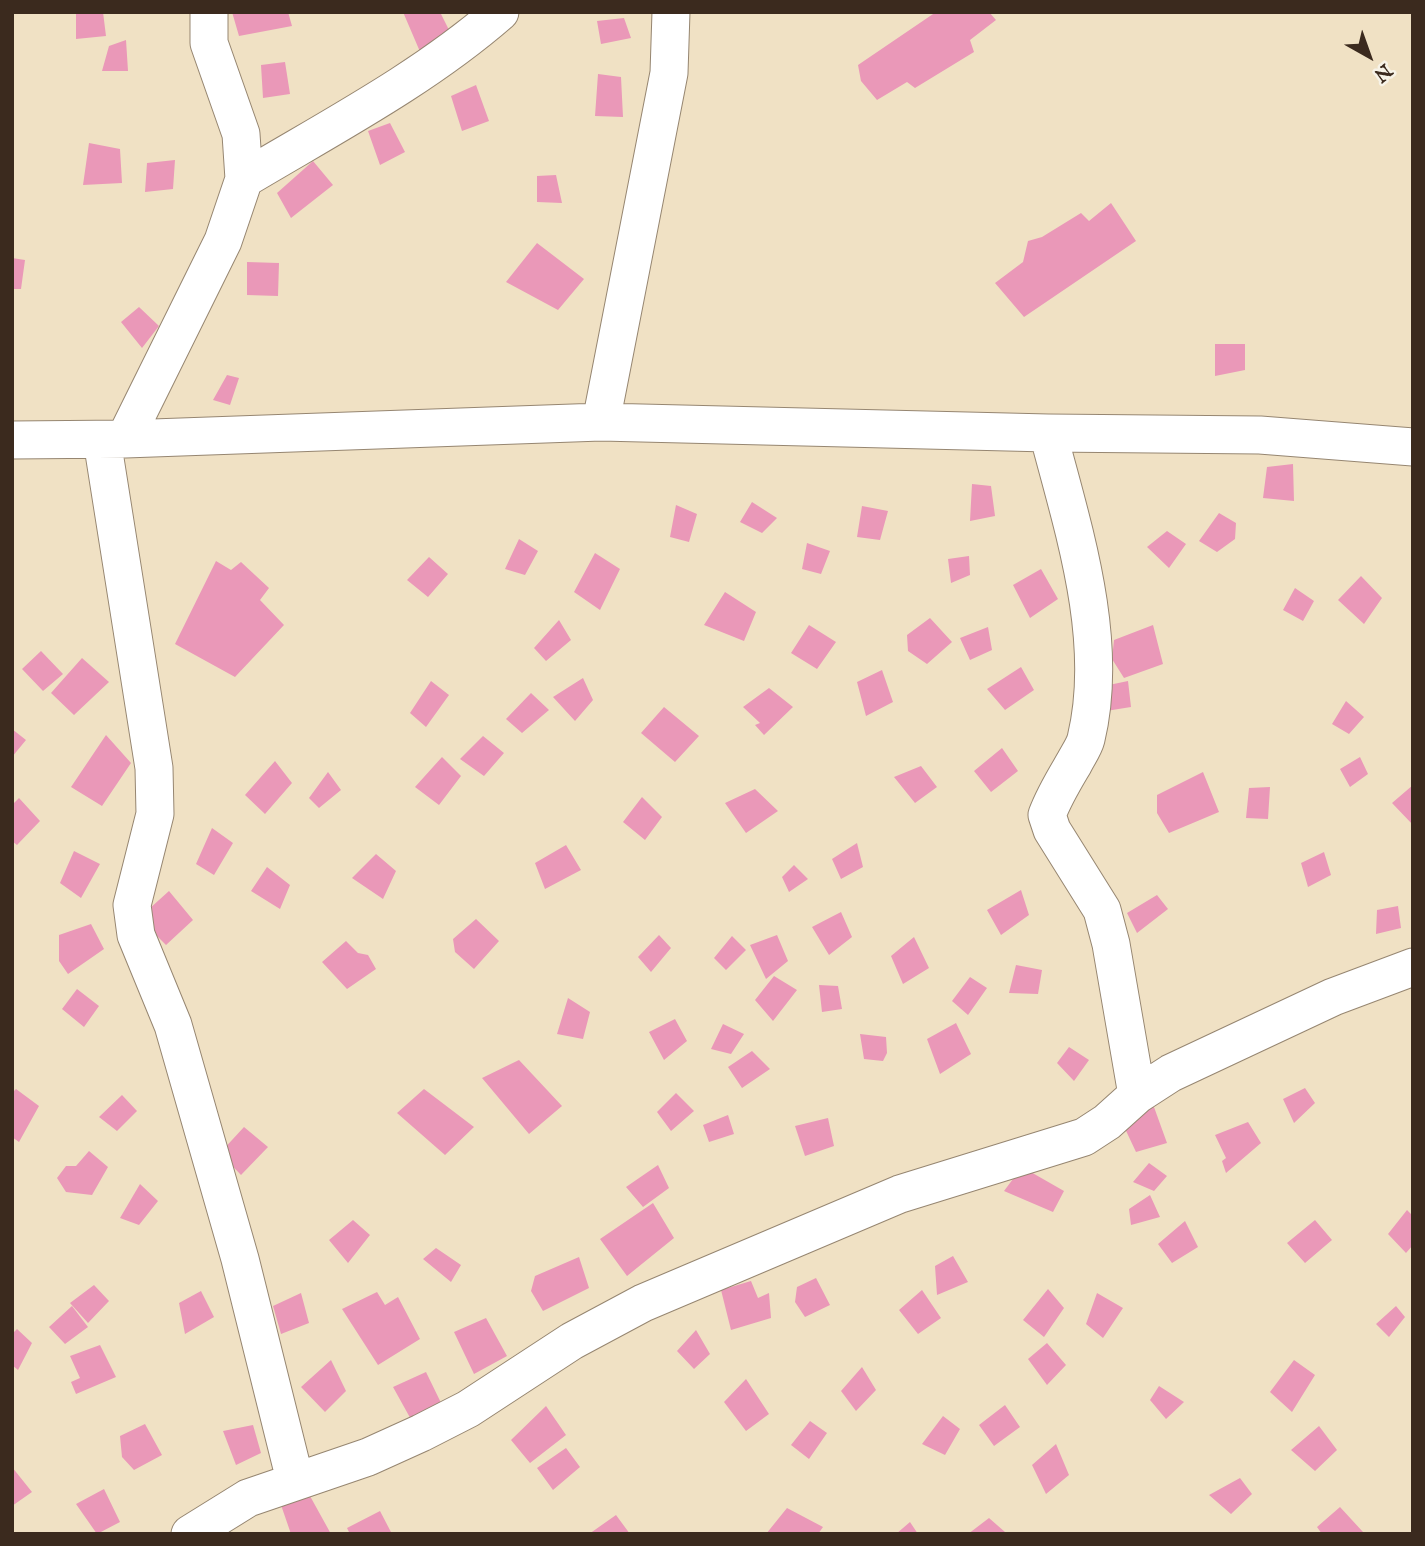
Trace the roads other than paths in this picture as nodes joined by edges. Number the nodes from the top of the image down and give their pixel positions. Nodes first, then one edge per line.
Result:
1 (209, 12) edge
2 (500, 12) edge
3 (671, 12) edge
4 (244, 179) junction
5 (601, 422) junction
6 (1048, 433) junction
7 (114, 439) junction
8 (12, 440) edge
9 (1413, 447) edge
10 (1413, 967) edge
11 (1137, 1095) junction
12 (295, 1480) junction
13 (190, 1534) edge

1 - 4 street
2 - 4 street
3 - 5 street
4 - 7 street
5 - 6 street
5 - 7 street
6 - 9 street
6 - 11 street
7 - 8 street
7 - 12 street
10 - 11 street
11 - 12 street
12 - 13 street

